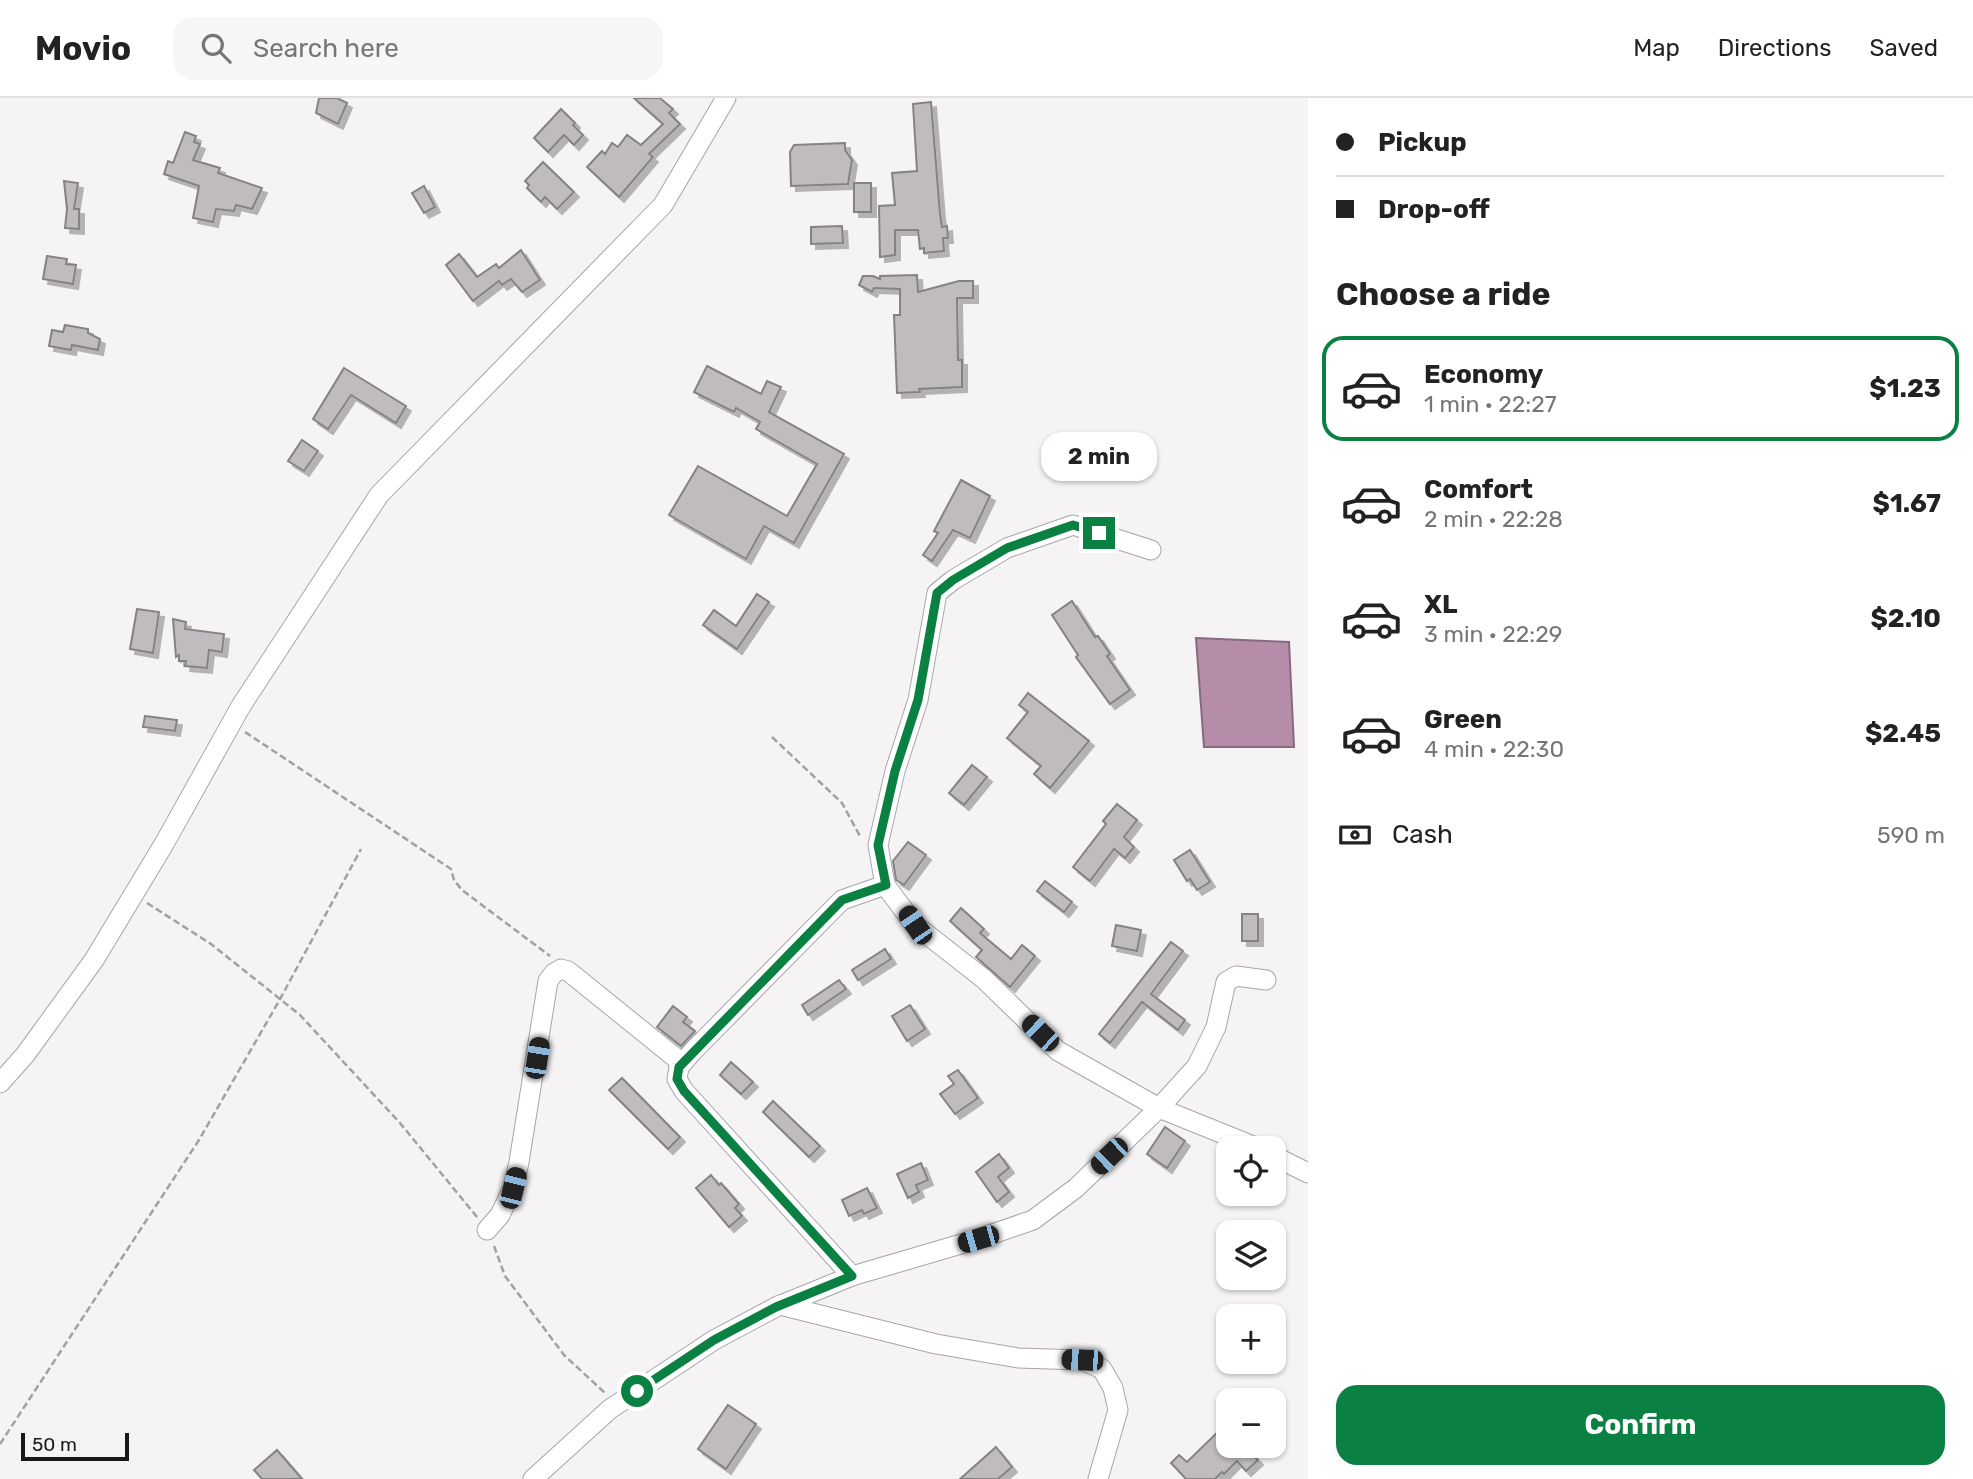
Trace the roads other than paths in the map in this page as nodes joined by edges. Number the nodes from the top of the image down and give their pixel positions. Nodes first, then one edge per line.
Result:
1 (726, 98) edge
2 (1151, 550) dead end
3 (886, 885) junction
4 (1266, 980) dead end
5 (682, 1063) junction
6 (0, 1083) edge
7 (1159, 1108) junction
8 (1228, 1136) edge
9 (1286, 1162) edge
10 (1308, 1174) edge
11 (487, 1230) road end
12 (852, 1276) junction
13 (780, 1305) junction
14 (533, 1479) edge
15 (1098, 1479) edge

1 - 6 street
2 - 3 street
3 - 5 street
3 - 7 street
4 - 7 street
5 - 11 street
5 - 12 street
7 - 8 street
7 - 12 street
9 - 10 street
12 - 13 street
13 - 14 street
13 - 15 street

